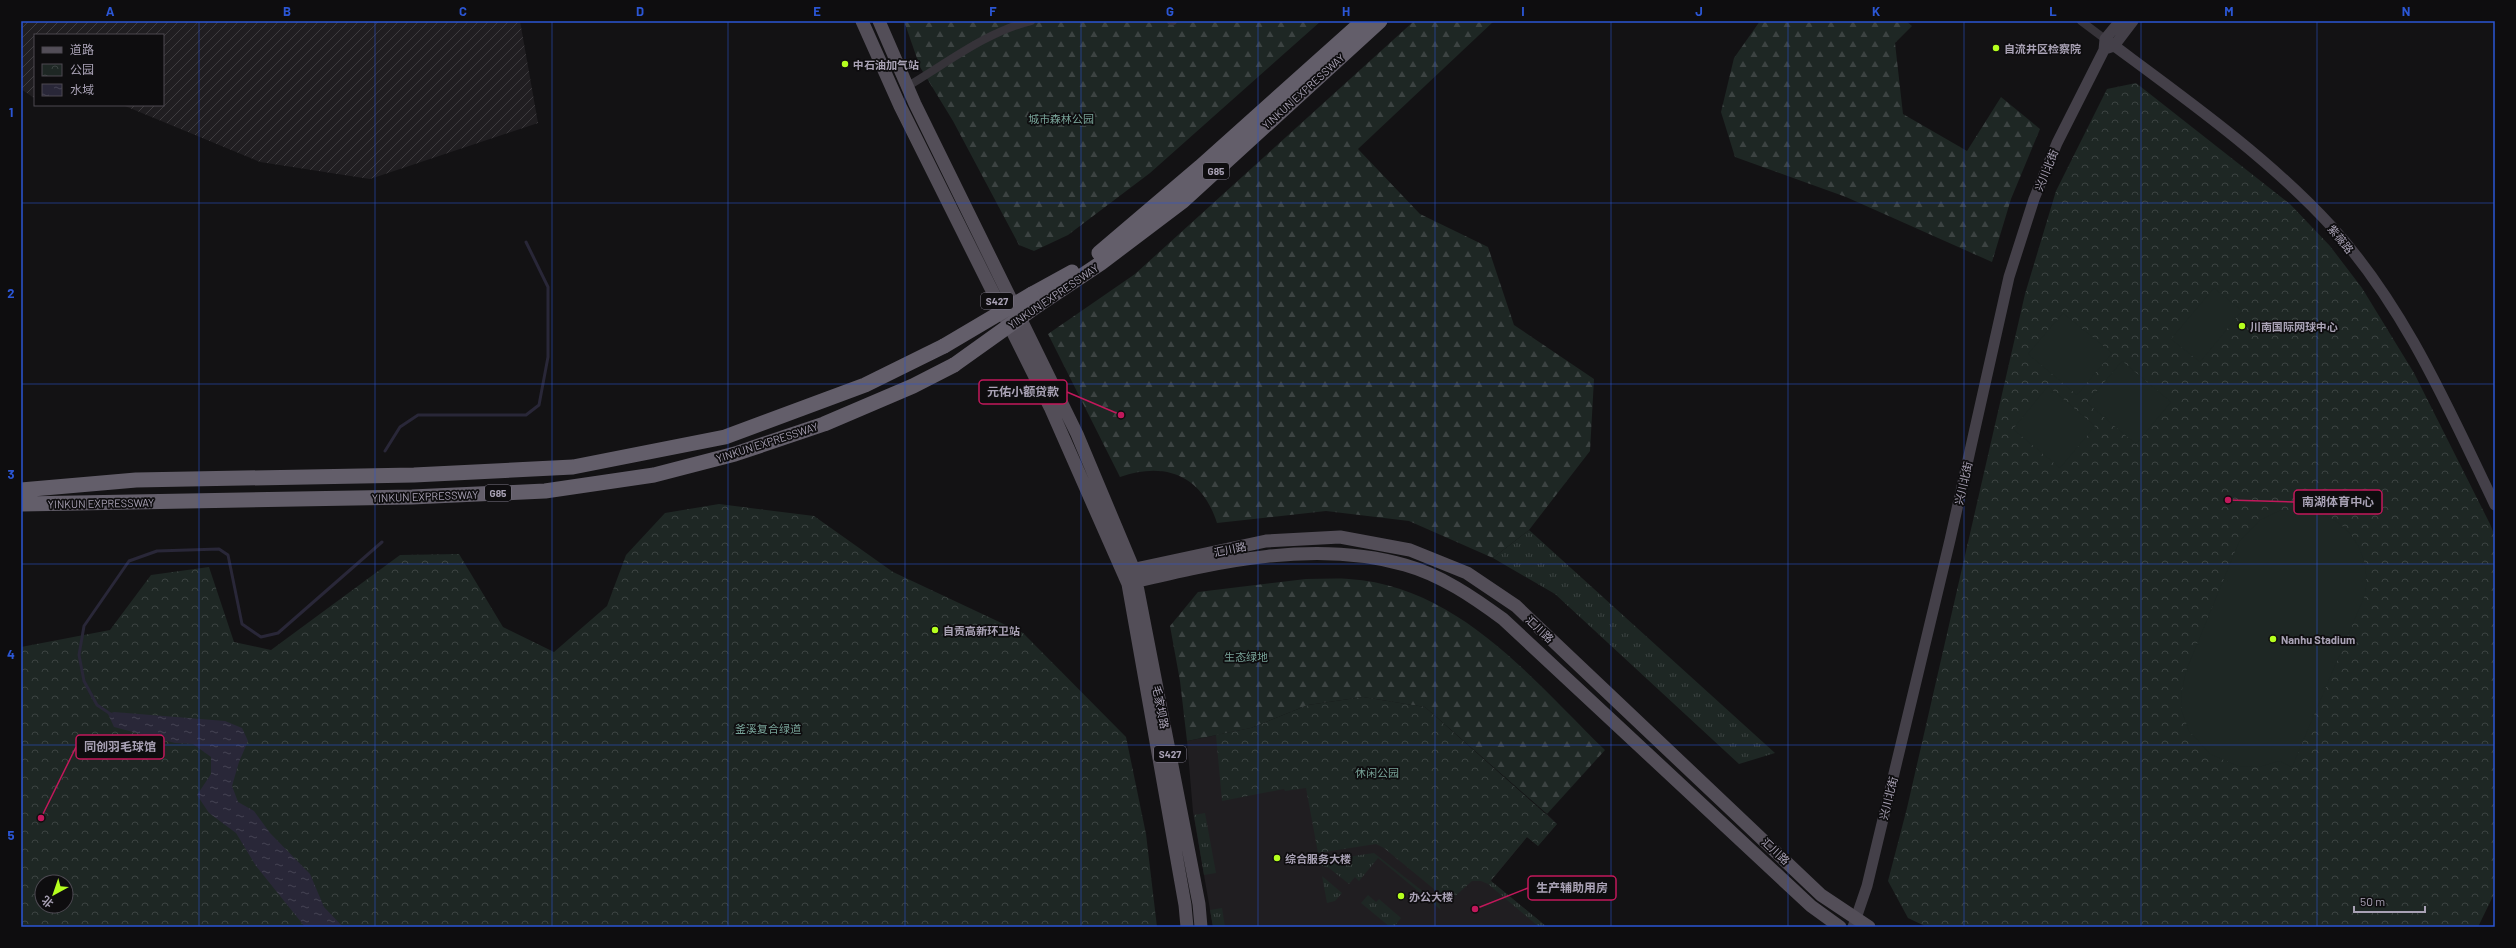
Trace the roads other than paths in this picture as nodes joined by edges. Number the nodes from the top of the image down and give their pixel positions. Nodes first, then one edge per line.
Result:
1 (862, 21) edge
2 (879, 21) edge
3 (1031, 21) edge
4 (1363, 21) edge
5 (1380, 21) edge
6 (2081, 21) edge
7 (2120, 21) edge
8 (2133, 21) edge
9 (2108, 45) junction
10 (908, 86) junction
11 (1035, 299) junction
12 (21, 490) edge
13 (21, 504) edge
14 (2495, 505) edge
15 (1130, 577) junction
16 (1855, 924) edge
17 (1187, 927) edge
18 (1201, 927) edge
19 (1840, 927) edge
20 (1869, 927) edge

1 - 15 main road, S427
2 - 10 main road, S427
3 - 10 street
4 - 11 highway, YINKUN EXPRESSWAY / G85
5 - 11 highway, YINKUN EXPRESSWAY / G85
6 - 9 street
7 - 9 street
8 - 9 street
9 - 14 street, 紫薇路
9 - 16 street, 兴川北街
10 - 15 main road, S427
11 - 12 highway, YINKUN EXPRESSWAY / G85, bridge
11 - 13 highway, YINKUN EXPRESSWAY / G85, bridge
15 - 16 main road, 汇川路
15 - 17 main road, 毛家坝路 / S427
15 - 18 main road, 毛家坝路 / S427
15 - 19 main road, 汇川路
16 - 20 main road, 汇川路

